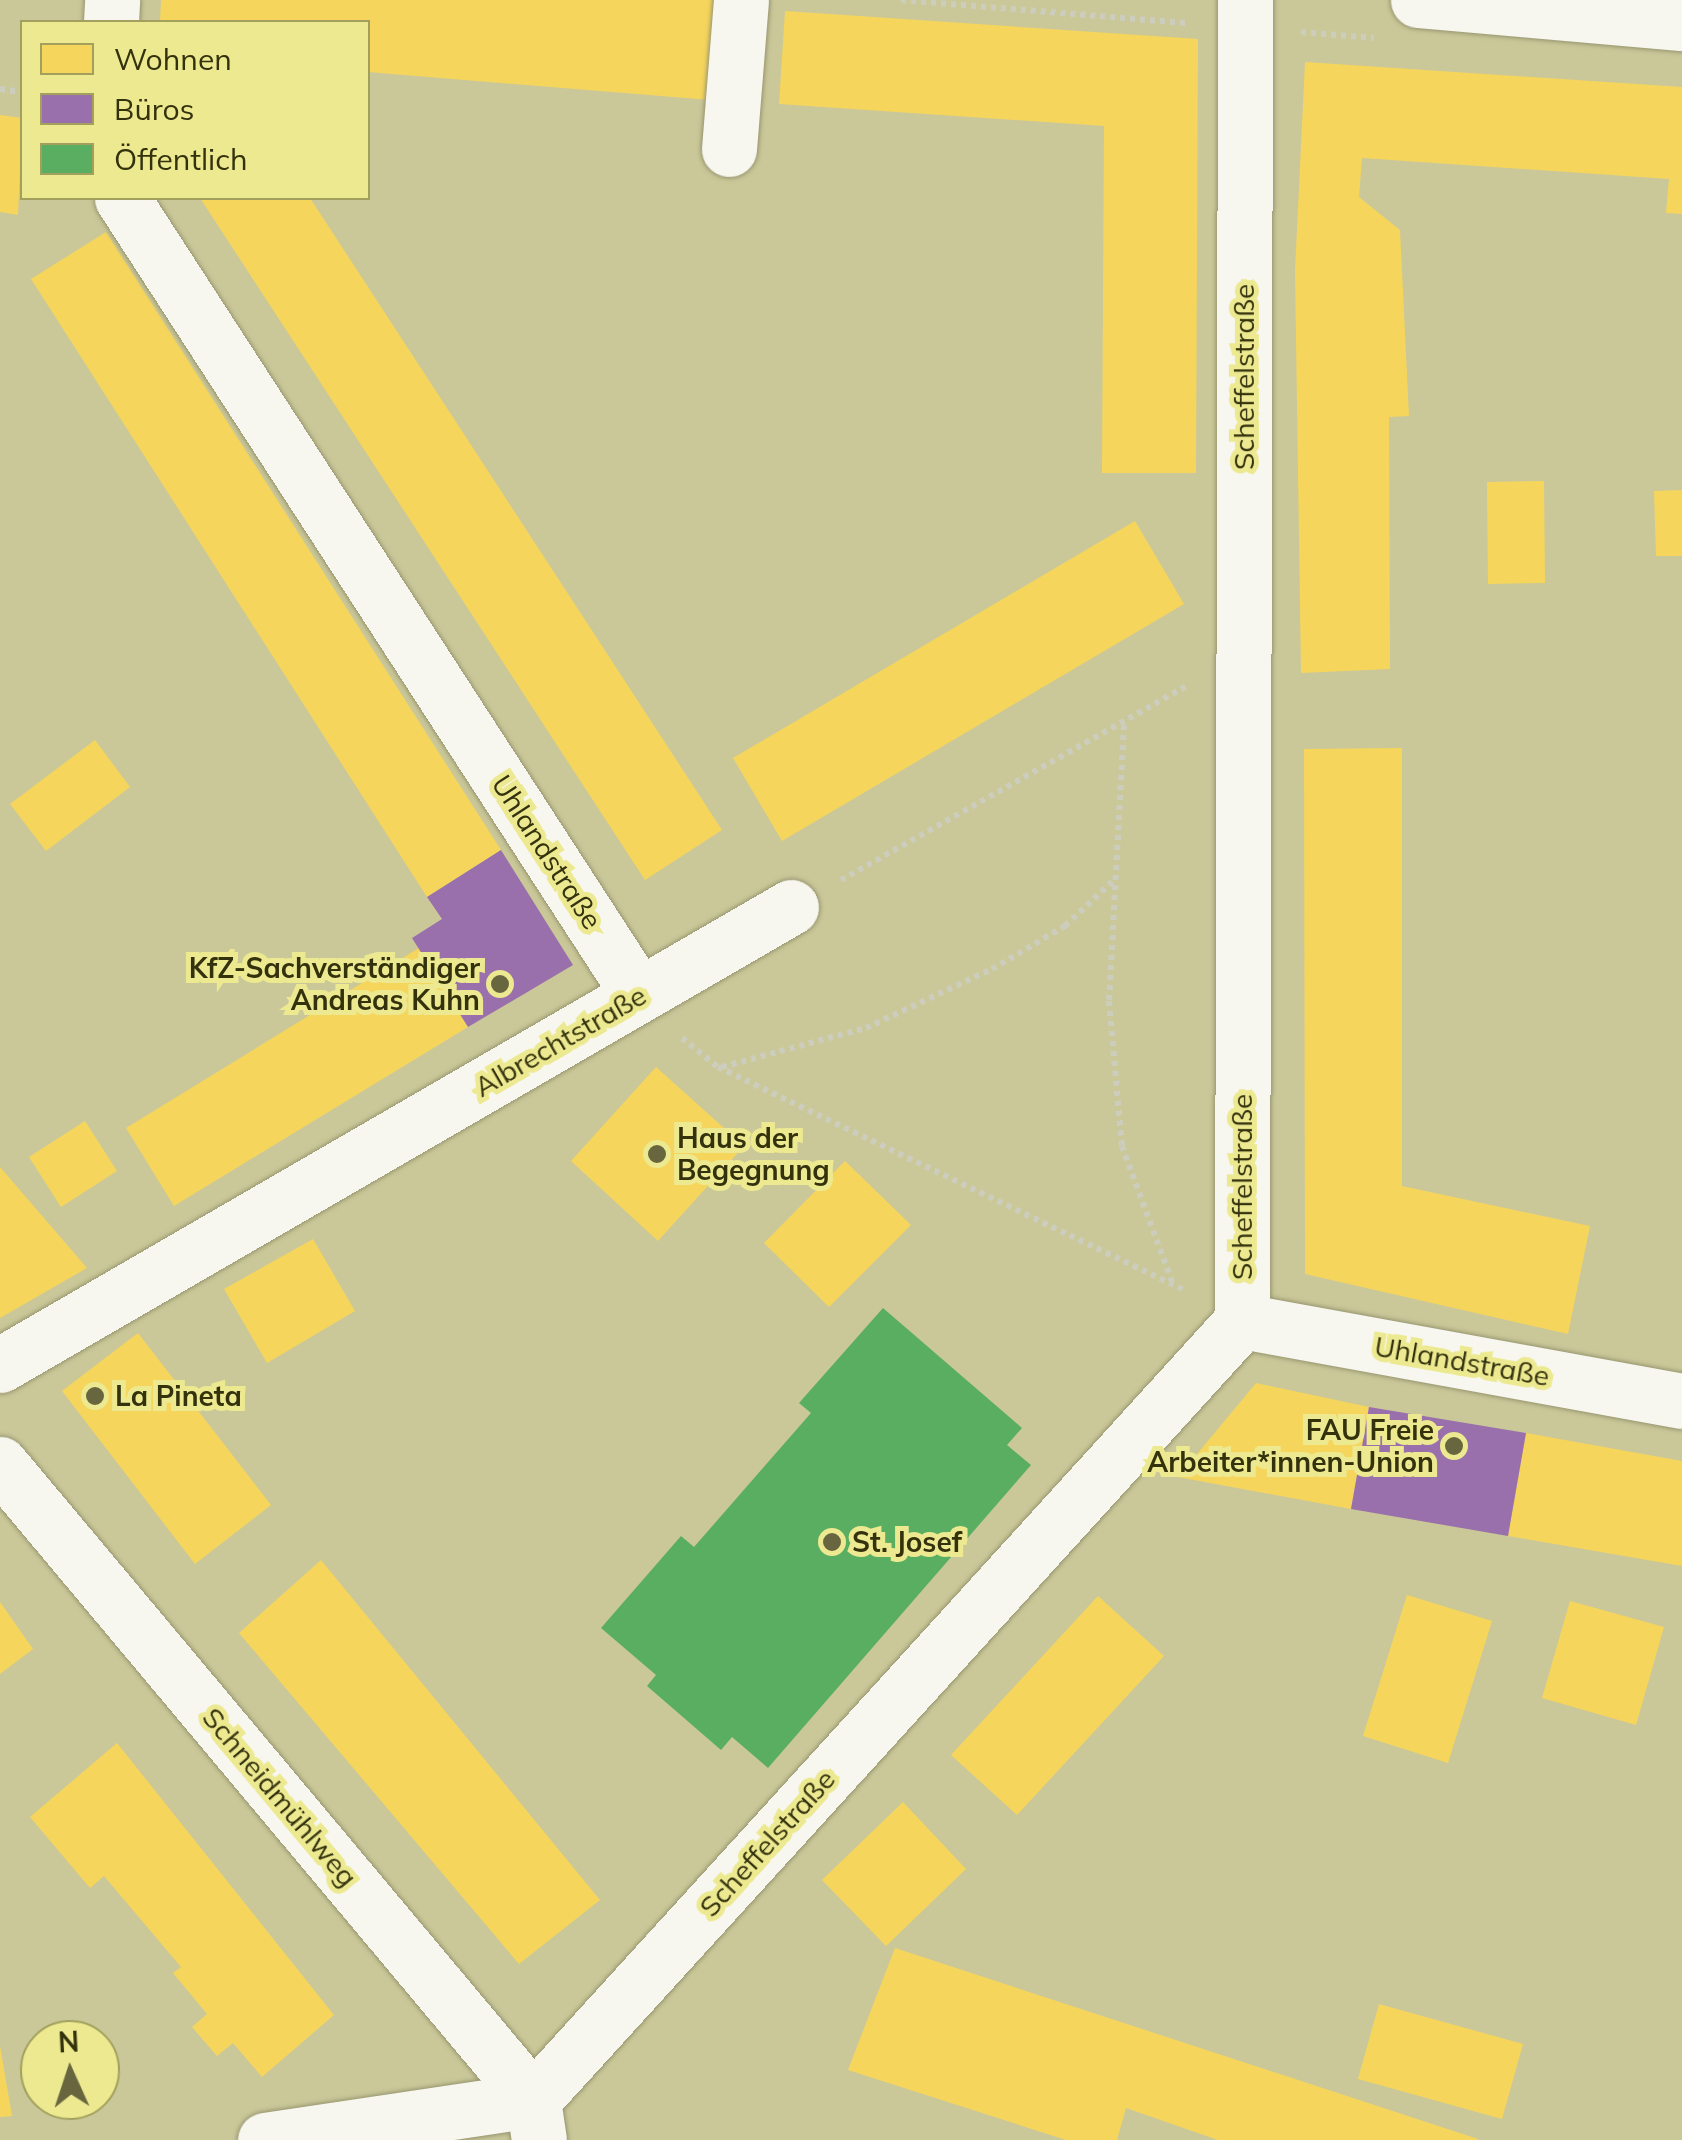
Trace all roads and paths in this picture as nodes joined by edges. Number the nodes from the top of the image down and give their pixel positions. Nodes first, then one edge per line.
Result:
1 (741, 0) edge
2 (1246, 0) edge
3 (1418, 0) edge
4 (1682, 24) edge
5 (729, 148) dead end
6 (123, 200) edge
7 (1116, 878) junction
8 (791, 907) joint
9 (639, 995) junction
10 (718, 1067) junction
11 (1242, 1322) junction
12 (0, 1365) edge
13 (1682, 1401) edge
14 (0, 1464) edge
15 (536, 2120) edge
16 (265, 2140) edge

1 - 5 street
2 - 11 street, Scheffelstraße
3 - 4 street
6 - 9 street, Uhlandstraße
7 - 8 path
7 - 10 path
7 - 10 path
8 - 9 street, Albrechtstraße
9 - 10 path
9 - 12 street, Albrechtstraße
11 - 13 street, Uhlandstraße
11 - 15 street, Scheffelstraße
14 - 15 street, Schneidmühlweg
15 - 16 street

